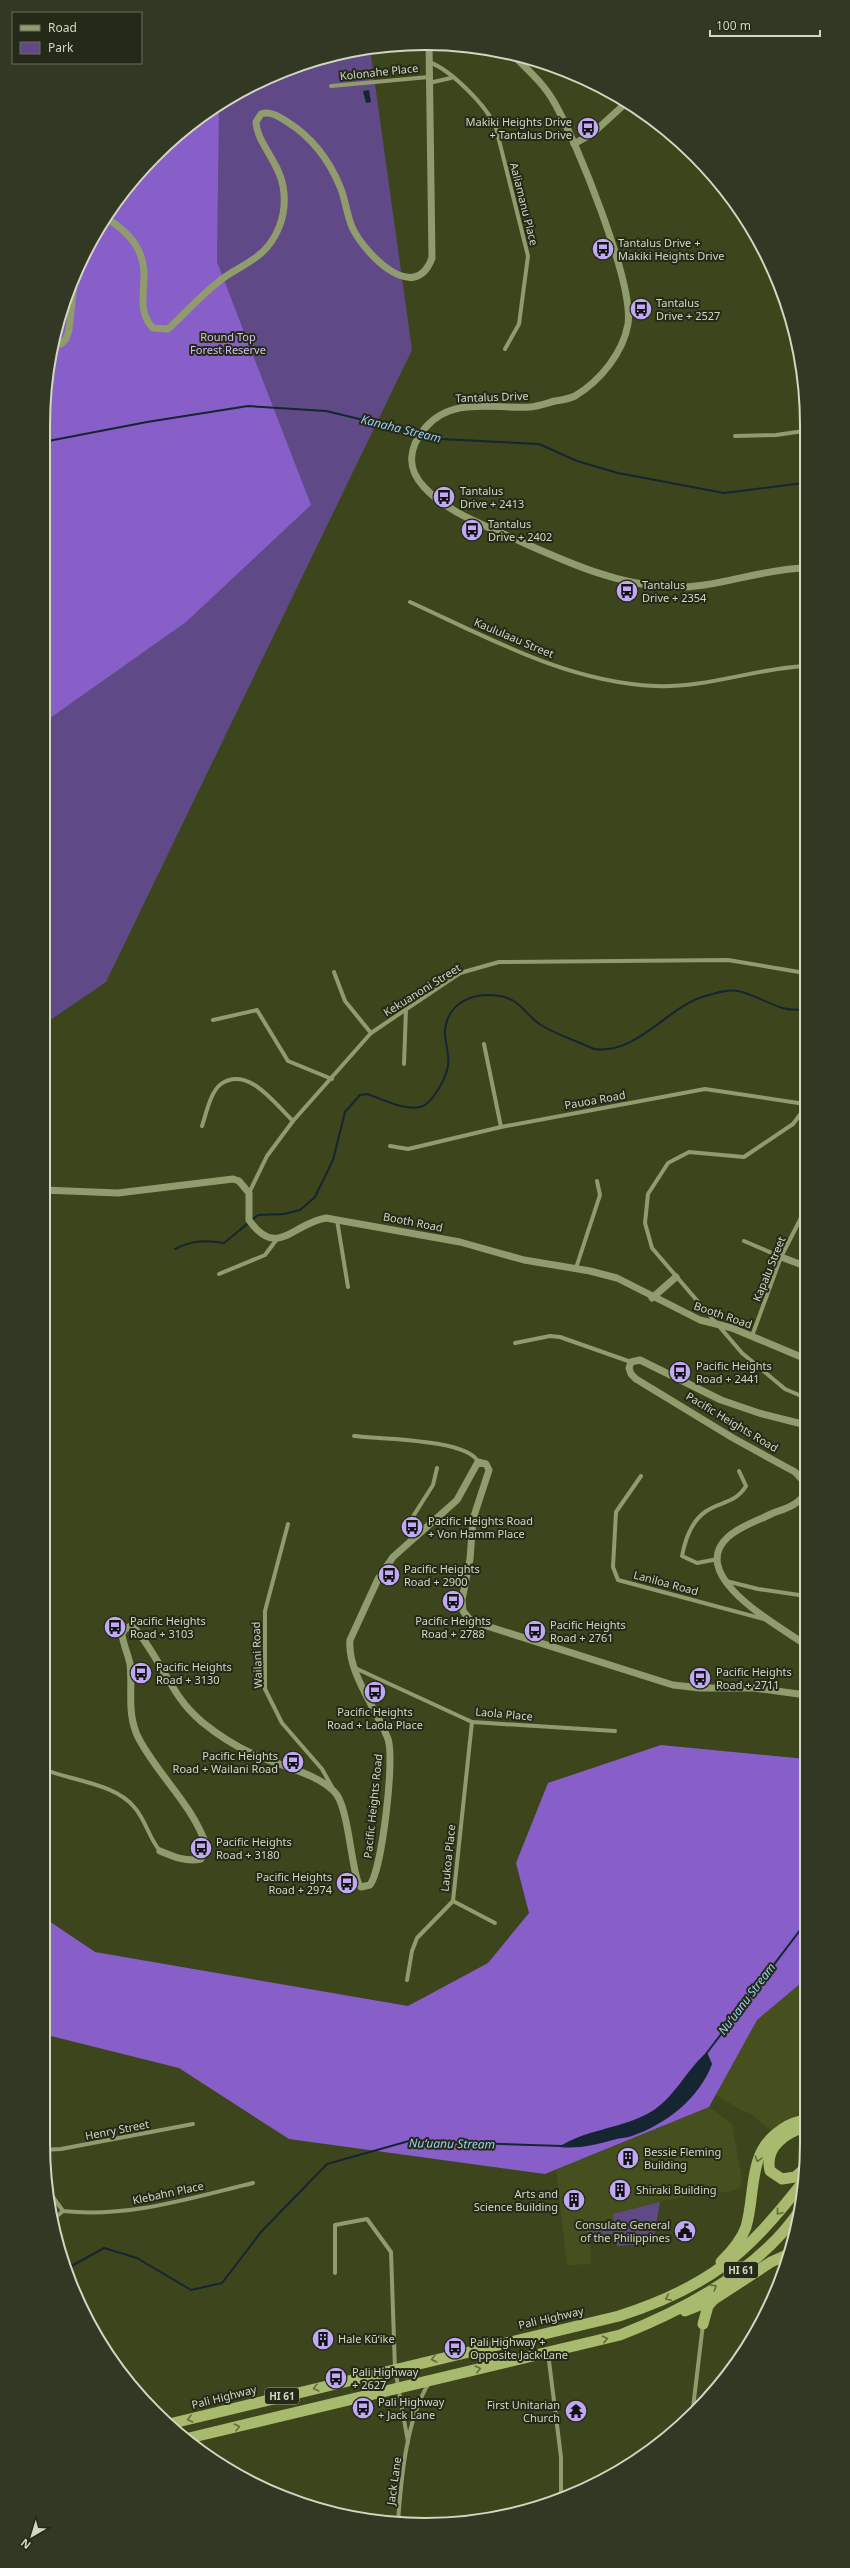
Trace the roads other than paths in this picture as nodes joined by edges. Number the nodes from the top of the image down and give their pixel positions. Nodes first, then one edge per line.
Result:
1 (429, 50) edge
2 (429, 62) junction
3 (520, 62) edge
4 (451, 78) junction
5 (429, 80) junction
6 (331, 86) dead end
7 (622, 106) edge
8 (574, 144) junction
9 (110, 221) edge
10 (72, 298) edge
11 (59, 344) edge
12 (505, 349) dead end
13 (800, 432) edge
14 (735, 436) dead end
15 (800, 568) edge
16 (410, 602) dead end
17 (800, 667) edge
18 (334, 972) dead end
19 (800, 972) edge
20 (406, 1009) junction
21 (213, 1020) dead end
22 (371, 1033) junction
23 (484, 1044) dead end
24 (404, 1064) dead end
25 (332, 1079) junction
26 (800, 1103) edge
27 (800, 1115) edge
28 (293, 1121) junction
29 (202, 1126) dead end
30 (501, 1127) junction
31 (390, 1146) dead end
32 (597, 1181) dead end
33 (50, 1190) edge
34 (249, 1193) junction
35 (337, 1219) junction
36 (800, 1220) edge
37 (277, 1239) junction
38 (744, 1241) dead end
39 (781, 1257) junction
40 (800, 1264) edge
41 (576, 1268) junction
42 (219, 1274) dead end
43 (676, 1277) junction
44 (348, 1287) dead end
45 (652, 1298) junction
46 (715, 1323) junction
47 (752, 1336) junction
48 (515, 1343) dead end
49 (800, 1356) edge
50 (631, 1362) junction
51 (800, 1395) edge
52 (800, 1423) edge
53 (354, 1436) dead end
54 (478, 1462) junction
55 (437, 1468) dead end
56 (739, 1471) dead end
57 (641, 1476) dead end
58 (800, 1477) edge
59 (800, 1499) edge
60 (288, 1524) dead end
61 (413, 1540) junction
62 (718, 1559) junction
63 (724, 1580) junction
64 (800, 1595) edge
65 (772, 1622) junction
66 (800, 1640) edge
67 (355, 1668) junction
68 (800, 1694) edge
69 (472, 1722) junction
70 (615, 1732) dead end
71 (50, 1771) edge
72 (334, 1791) junction
73 (160, 1851) joint
74 (452, 1901) junction
75 (495, 1923) dead end
76 (407, 1980) dead end
77 (800, 2122) edge
78 (192, 2124) dead end
79 (800, 2129) edge
80 (50, 2150) edge
81 (799, 2174) edge
82 (253, 2183) dead end
83 (797, 2189) edge
84 (54, 2199) edge
85 (63, 2211) junction
86 (57, 2216) edge
87 (792, 2219) edge
88 (782, 2257) edge
89 (335, 2273) dead end
90 (703, 2281) junction
91 (713, 2300) junction
92 (684, 2312) junction
93 (669, 2315) junction
94 (703, 2324) junction
95 (548, 2352) junction
96 (395, 2369) junction
97 (432, 2379) junction
98 (399, 2387) junction
99 (695, 2403) edge
100 (175, 2422) edge
101 (192, 2437) edge
102 (408, 2442) junction
103 (561, 2492) edge
104 (399, 2517) edge

1 - 2 street
2 - 4 street, Aaliamanu Place
2 - 5 street
3 - 8 street, Tantalus Drive
4 - 5 street
4 - 12 street, Aaliamanu Place
5 - 6 street, Kolonahe Place
5 - 9 street
7 - 8 street
8 - 15 street, Tantalus Drive
10 - 11 street
13 - 14 street
16 - 17 street, Kaululaau Street
18 - 22 street
19 - 20 street, Kekuanoni Street
20 - 22 street, Kekuanoni Street
20 - 24 street
21 - 25 street
22 - 25 street, Kekuanoni Street
23 - 30 street
25 - 28 street, Kekuanoni Street
26 - 30 street, Pauoa Road
27 - 43 street
28 - 29 street
28 - 34 street, Kekuanoni Street
30 - 31 street, Pauoa Road
32 - 41 street
33 - 34 street
34 - 37 street
35 - 37 street, Booth Road
35 - 41 street, Booth Road
35 - 44 street
36 - 39 street, Kapalu Street
37 - 42 street
38 - 39 street
39 - 40 street
39 - 47 street, Kapalu Street
41 - 45 street, Booth Road
43 - 45 street
43 - 46 street
45 - 46 street, Booth Road
46 - 47 street, Booth Road
46 - 51 street
47 - 49 street, Booth Road
48 - 50 street
50 - 52 street, Pacific Heights Road
50 - 58 street, Pacific Heights Road
53 - 54 street
54 - 61 street, Pacific Heights Road
54 - 68 street
55 - 61 street
56 - 62 street
57 - 65 street, Laniloa Road
59 - 62 street
60 - 72 street, Wailani Road
61 - 67 street, Pacific Heights Road
62 - 63 street
63 - 64 street
63 - 65 street
65 - 66 street
67 - 69 street, Laola Place
67 - 72 street, Pacific Heights Road
69 - 70 street, Laola Place
69 - 74 street, Laukoa Place
71 - 73 street
72 - 73 street
74 - 75 street
74 - 76 street, Laukoa Place
77 -> 90 highway
78 - 80 street, Henry Street
79 - 81 highway
82 - 85 street, Klebahn Place
83 -> 90 highway, Pali Highway / HI 61
84 - 85 street
85 - 86 street
93 -> 87 highway, HI 61
88 - 91 highway
89 - 96 street, Jack Lane
90 -> 96 highway, Pali Highway / HI 61
91 - 92 highway
91 - 94 highway
92 - 93 highway
92 - 94 highway
95 -> 93 highway, HI 61
94 - 99 street
97 -> 95 highway, HI 61
95 - 103 street
96 - 98 street, Jack Lane
96 -> 100 highway, Pali Highway / HI 61
97 - 98 highway, HI 61
97 - 102 street, Jack Lane
101 -> 98 highway, HI 61
98 - 102 street, Jack Lane
102 - 104 street, Jack Lane

